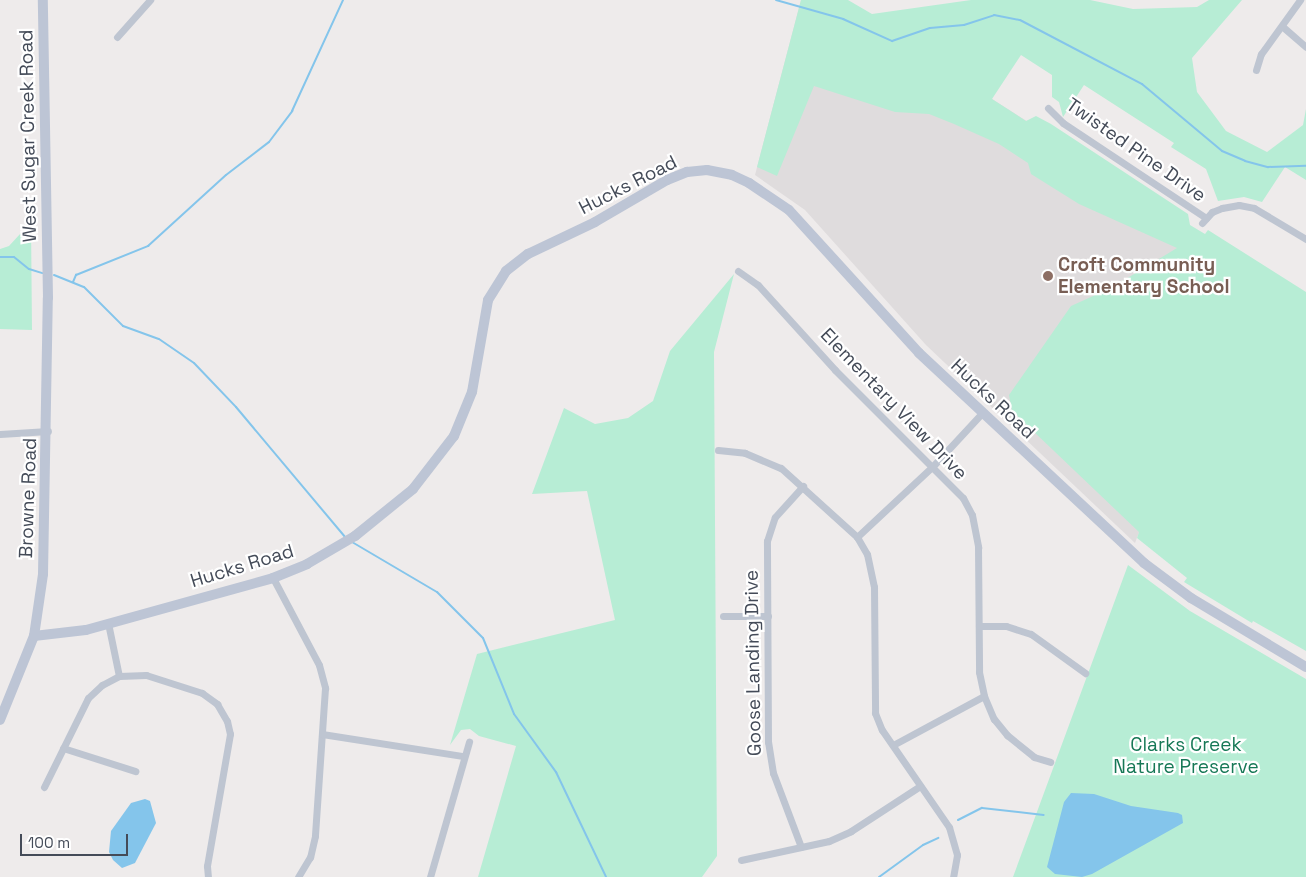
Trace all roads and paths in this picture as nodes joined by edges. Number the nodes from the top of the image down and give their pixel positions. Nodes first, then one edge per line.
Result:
1 (43, 0) edge
2 (150, 0) edge
3 (1300, 0) edge
4 (1283, 27) junction
5 (117, 37) dead end
6 (1306, 46) edge
7 (1256, 70) dead end
8 (1048, 108) dead end
9 (1306, 239) edge
10 (48, 271) joint
11 (738, 271) dead end
12 (982, 413) junction
13 (48, 431) junction
14 (0, 434) edge
15 (718, 450) dead end
16 (933, 466) junction
17 (803, 486) junction
18 (857, 537) junction
19 (273, 578) junction
20 (722, 616) dead end
21 (768, 616) junction
22 (108, 623) junction
23 (979, 626) junction
24 (34, 636) junction
25 (1306, 667) edge
26 (1086, 673) dead end
27 (118, 676) junction
28 (984, 696) junction
29 (0, 720) edge
30 (322, 734) junction
31 (469, 742) dead end
32 (893, 745) junction
33 (63, 748) junction
34 (463, 756) junction
35 (1050, 762) dead end
36 (135, 771) dead end
37 (920, 786) junction
38 (44, 787) dead end
39 (801, 847) junction
40 (741, 860) dead end
41 (208, 877) edge
42 (298, 877) edge
43 (430, 877) edge
44 (953, 877) edge

1 - 10 main road, West Sugar Creek Road
2 - 5 street
3 - 4 street
4 - 6 street
4 - 7 street
8 - 9 street, Twisted Pine Drive
10 - 13 main road, Browne Road
11 - 16 street, Elementary View Drive
12 - 16 street
12 - 19 main road, Hucks Road
12 - 25 main road, Hucks Road
13 - 14 street
13 - 24 main road, Browne Road
15 - 17 street
16 - 18 street
16 - 23 street, Elementary View Drive
17 - 18 street
17 - 21 street, Goose Landing Drive
18 - 32 street
19 - 22 main road, Hucks Road
19 - 30 street
20 - 21 street
21 - 39 street, Goose Landing Drive
22 - 24 main road, Hucks Road
22 - 27 street
23 - 26 street
23 - 28 street, Elementary View Drive
24 - 29 main road, Browne Road
27 - 33 street
27 - 41 street
28 - 32 street
28 - 35 street, Elementary View Drive
30 - 34 street
30 - 42 street
31 - 34 street
32 - 37 street
33 - 36 street
33 - 38 street
34 - 43 street
37 - 39 street
37 - 44 street
39 - 40 street

